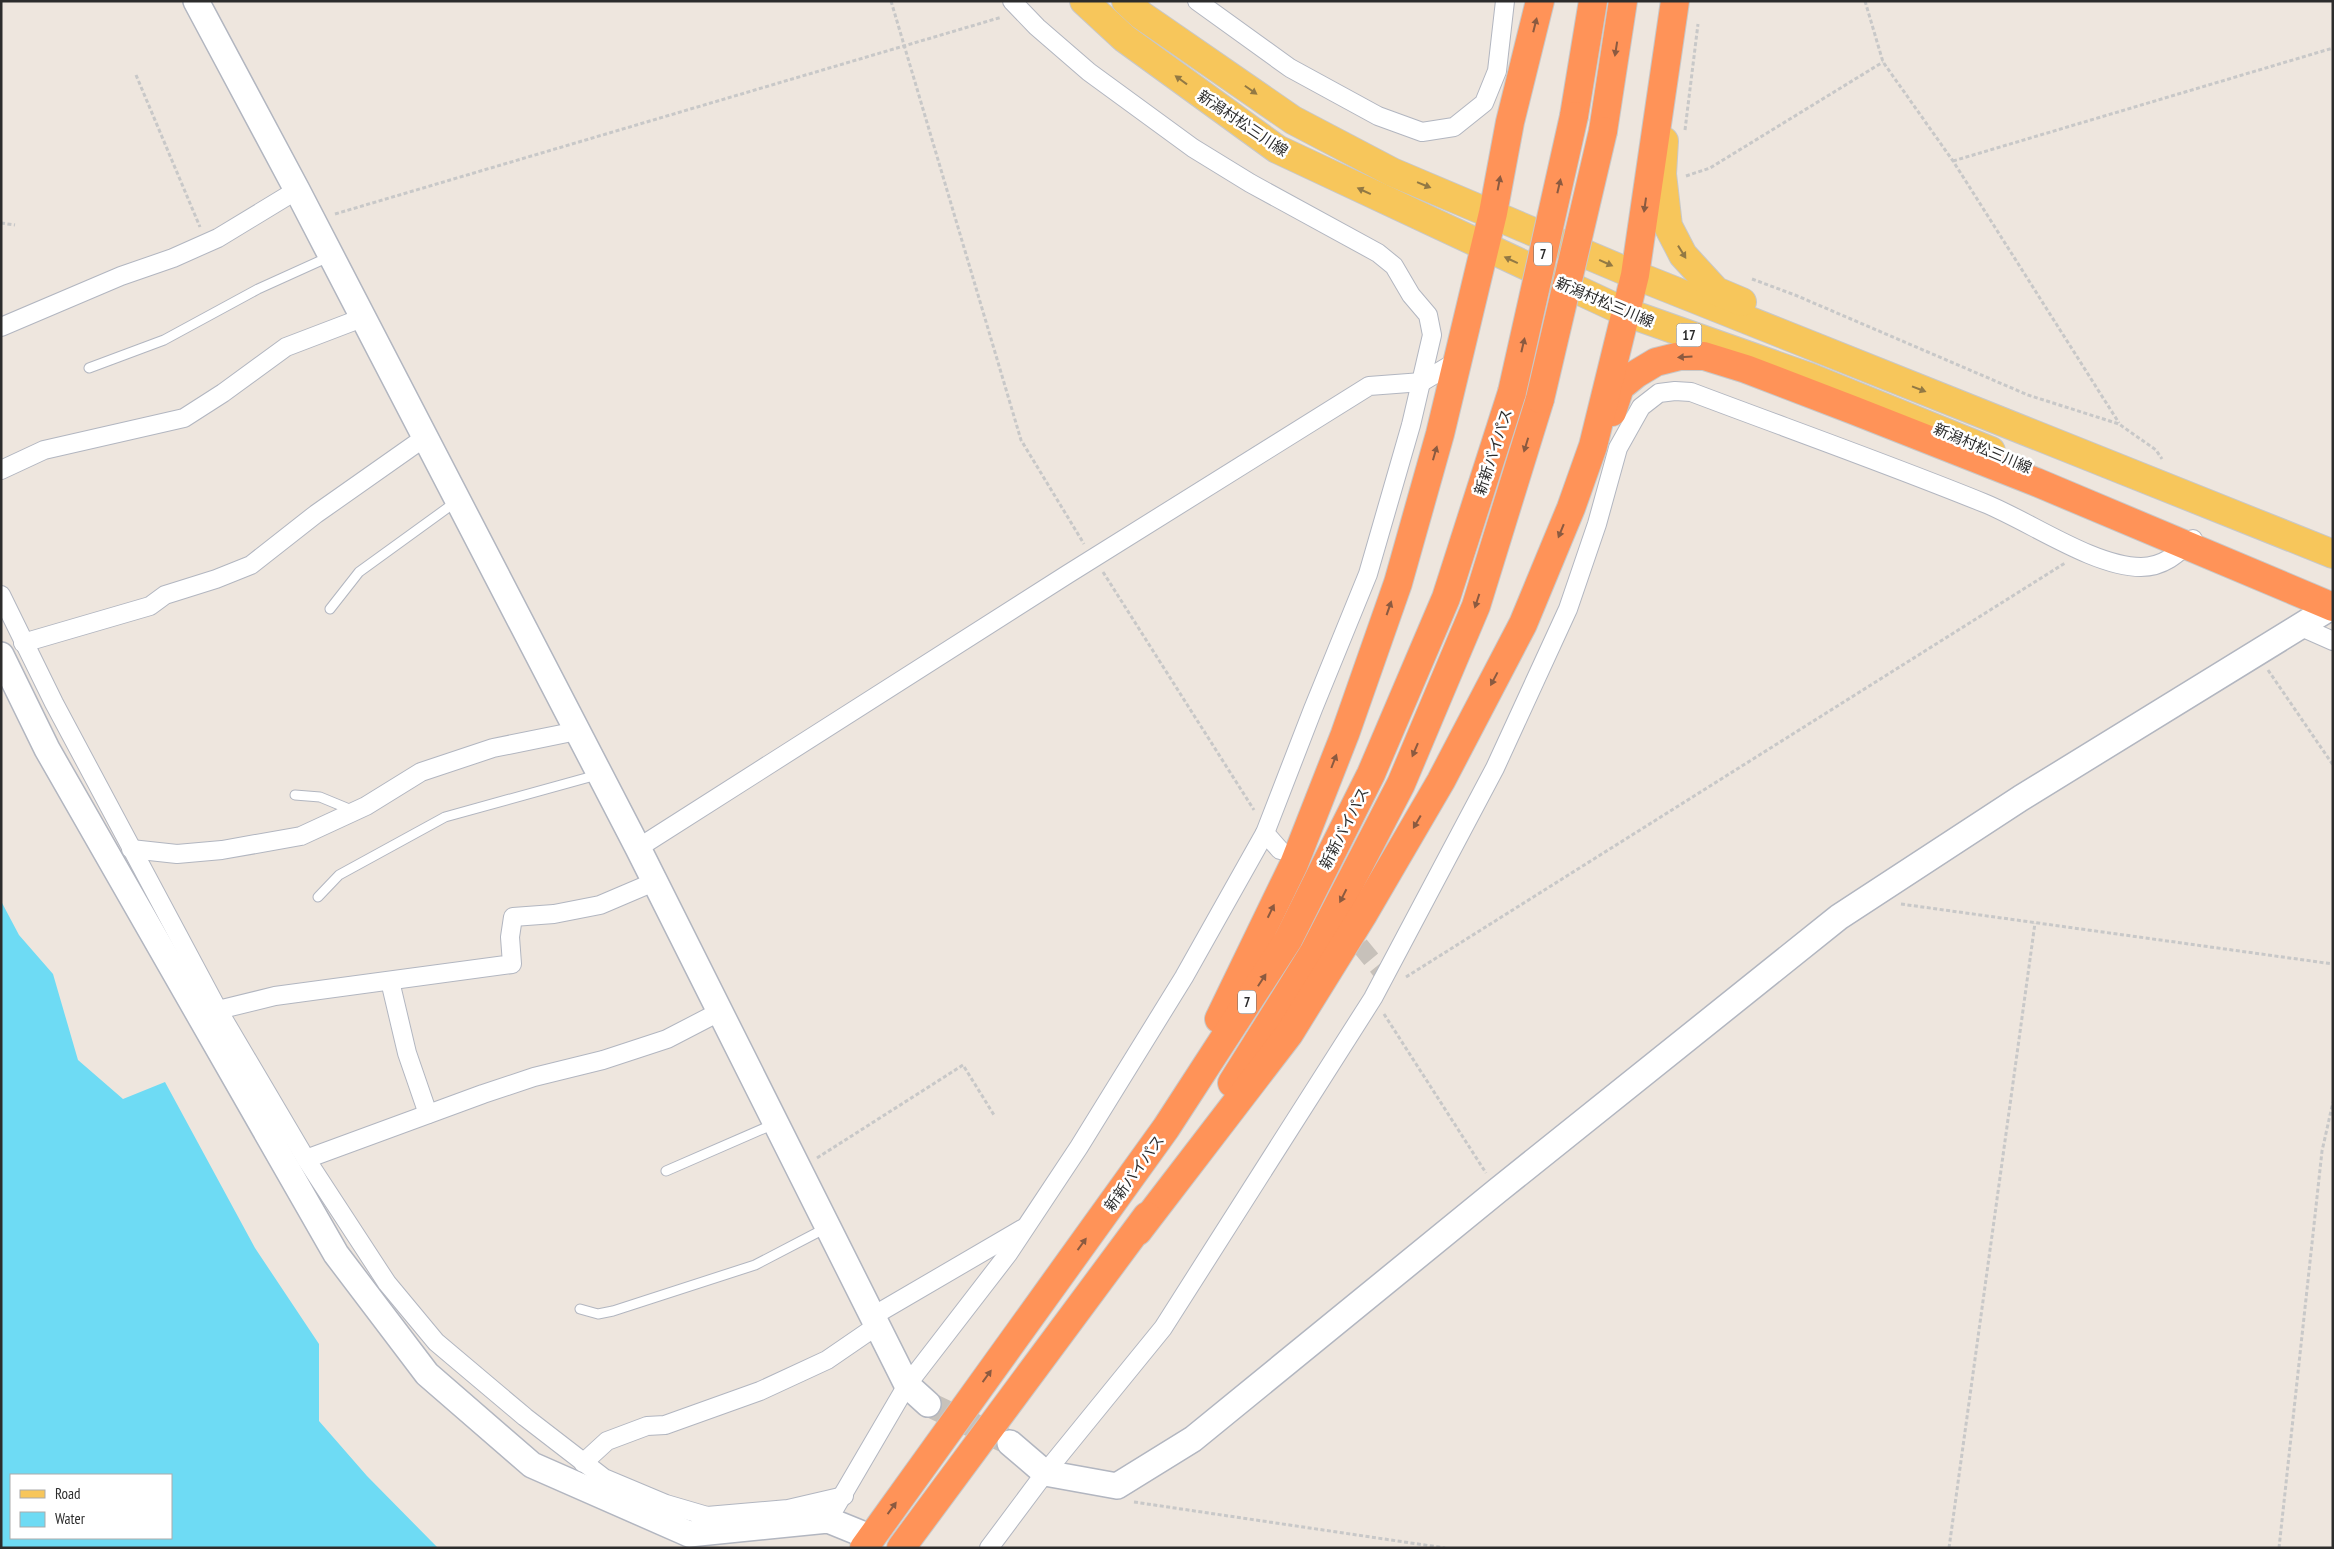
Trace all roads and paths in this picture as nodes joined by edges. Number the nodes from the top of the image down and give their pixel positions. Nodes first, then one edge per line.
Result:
1 (196, 1) edge
2 (891, 1) edge
3 (1084, 1) edge
4 (1126, 1) edge
5 (1197, 1) edge
6 (1505, 1) edge
7 (1540, 1) edge
8 (1593, 1) edge
9 (1624, 1) edge
10 (1675, 1) edge
11 (1865, 1) edge
12 (1015, 5) edge
13 (1698, 17) dead end
14 (905, 46) junction
15 (2333, 48) edge
16 (1668, 50) junction
17 (1884, 62) junction
18 (136, 75) dead end
19 (1484, 103) junction
20 (1510, 122) junction
21 (1685, 135) dead end
22 (1953, 162) junction
23 (1682, 169) dead end
24 (297, 190) junction
25 (1493, 213) junction
26 (313, 221) junction
27 (1, 223) edge
28 (15, 225) dead end
29 (207, 243) junction
30 (1484, 247) junction
31 (331, 256) junction
32 (1635, 275) junction
33 (1746, 276) dead end
34 (1625, 312) junction
35 (362, 318) junction
36 (1, 327) edge
37 (1457, 361) junction
38 (89, 368) dead end
39 (1881, 374) junction
40 (1422, 382) junction
41 (424, 438) junction
42 (1610, 449) junction
43 (1, 470) edge
44 (1574, 498) junction
45 (457, 501) junction
46 (2190, 542) junction
47 (2083, 551) junction
48 (2333, 554) edge
49 (1094, 559) junction
50 (1, 596) edge
51 (2332, 604) edge
52 (330, 609) dead end
53 (2299, 626) junction
54 (2333, 641) edge
55 (23, 643) junction
56 (2257, 653) junction
57 (1, 655) edge
58 (577, 731) junction
59 (2333, 765) edge
60 (600, 774) junction
61 (295, 795) dead end
62 (354, 811) junction
63 (1266, 833) junction
64 (638, 848) junction
65 (131, 849) junction
66 (1280, 850) dead end
67 (654, 882) junction
68 (318, 897) dead end
69 (1865, 899) junction
70 (2035, 923) junction
71 (2333, 964) edge
72 (1381, 971) dead end
73 (390, 981) junction
74 (1373, 998) junction
75 (218, 1010) junction
76 (721, 1011) junction
77 (2333, 1102) edge
78 (428, 1114) junction
79 (994, 1115) dead end
80 (777, 1123) junction
81 (1166, 1128) junction
82 (306, 1159) junction
83 (800, 1168) junction
84 (666, 1171) dead end
85 (1497, 1191) junction
86 (828, 1226) junction
87 (1026, 1226) junction
88 (1138, 1231) junction
89 (580, 1309) dead end
90 (875, 1321) junction
91 (907, 1385) junction
92 (928, 1404) tunnel mouth
93 (1010, 1443) tunnel mouth
94 (583, 1463) junction
95 (1045, 1473) junction
96 (1117, 1486) junction
97 (844, 1496) junction
98 (828, 1520) junction
99 (862, 1540) edge
100 (901, 1548) edge
101 (989, 1548) edge
102 (1445, 1548) edge
103 (1949, 1548) edge
104 (2279, 1548) edge

1 - 24 street
2 - 14 path
30 -> 3 main road, 新潟村松三川線 / 17
4 -> 25 main road, 新潟村松三川線 / 17
5 - 19 street
6 - 19 street
20 -> 7 highway
81 -> 8 highway, 新新バイパス / 7, bridge
9 -> 88 highway, 新新バイパス / 7, bridge
10 - 16 highway
11 - 17 path
12 - 14 path
12 - 40 street
13 - 21 path
14 - 26 path
14 - 49 path
15 - 22 path
16 -> 32 highway
16 -> 39 main road
17 - 22 path
17 - 23 path
18 - 29 path
19 - 20 street
25 -> 20 highway
22 - 33 path
24 - 26 street
24 - 29 street
25 - 30 highway
25 -> 32 main road, 新潟村松三川線 / 17
26 - 31 street
27 - 28 path
29 - 36 street
34 -> 30 main road, 新潟村松三川線 / 17
30 - 37 highway
31 - 35 street
31 - 38 lane
32 - 34 highway
32 - 39 main road, 新潟村松三川線 / 17
34 - 44 highway
34 - 46 main road, 新潟村松三川線 / 17
35 - 41 street
35 - 43 street
37 - 40 street
81 -> 37 highway
39 -> 48 main road, 新潟村松三川線 / 17
40 - 49 street
40 - 63 street
41 - 45 street
41 - 55 street
42 - 44 highway
46 -> 42 highway
42 - 47 street
42 - 74 street
44 -> 88 highway
45 - 52 lane
45 - 58 street
46 - 47 street
46 - 51 highway
47 - 74 path
49 - 63 path
49 - 64 street
50 - 55 street
51 - 53 street
53 - 54 street
53 - 56 street
55 - 65 street
56 - 59 path
56 - 69 street
57 - 98 street
58 - 60 street
58 - 62 street
60 - 64 street
60 - 68 lane
61 - 62 lane
62 - 65 street
63 - 66 street
63 - 87 street
64 - 67 street
65 - 75 street
67 - 73 street
67 - 76 street
69 - 70 path
69 - 85 street
70 - 71 path
70 - 103 path
72 - 74 street
73 - 75 street
73 - 78 street
74 - 85 path
74 - 95 street
75 - 82 street
76 - 78 street
76 - 80 street
77 - 104 path
78 - 82 street
79 - 83 path
80 - 83 street
80 - 84 lane
99 -> 81 highway, 新新バイパス / 7
82 - 94 street
83 - 86 street
85 - 96 street
86 - 89 lane
86 - 90 street
87 - 90 street
87 - 91 street
88 - 100 highway, 新新バイパス / 7
90 - 91 street
90 - 94 street
91 - 92 street
91 - 97 street
93 - 95 street
94 - 97 street
95 - 96 street
95 - 101 street
96 - 102 path
97 - 98 street
98 - 99 street

